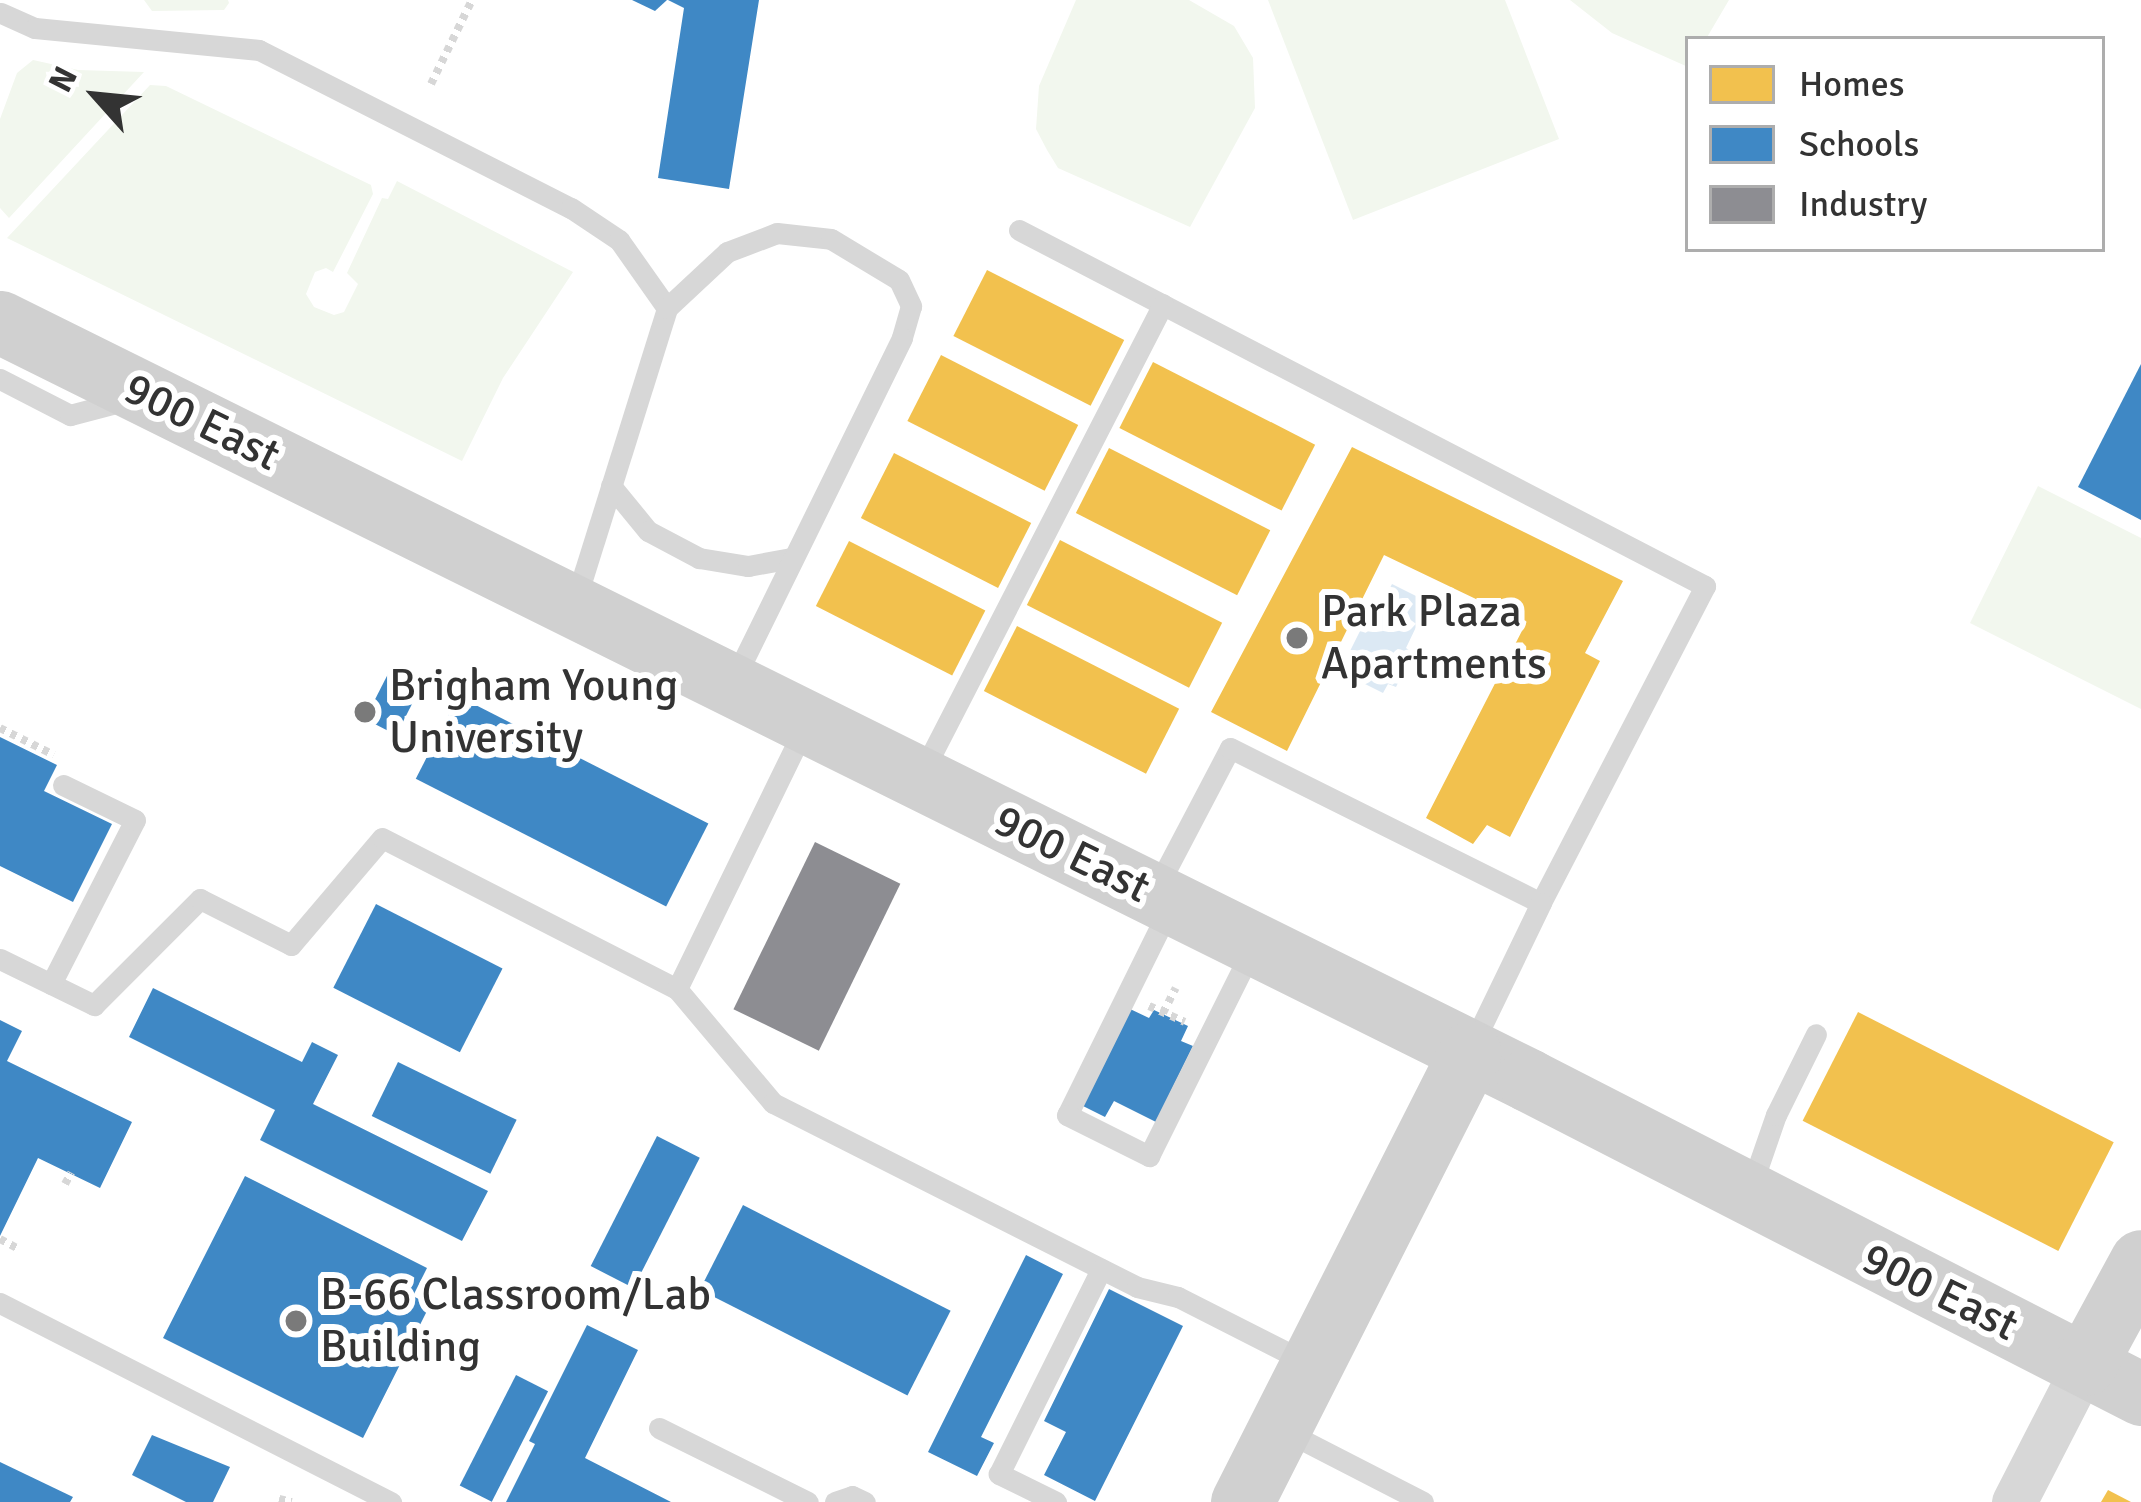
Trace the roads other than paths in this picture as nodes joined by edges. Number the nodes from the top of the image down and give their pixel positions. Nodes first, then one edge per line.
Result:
1 (1, 13) edge
2 (1019, 230) dead end
3 (1163, 304) junction
4 (667, 308) junction
5 (0, 322) edge
6 (0, 379) edge
7 (147, 395) junction
8 (611, 486) junction
9 (792, 558) junction
10 (573, 607) junction
11 (731, 685) junction
12 (807, 723) junction
13 (919, 778) junction
14 (63, 785) dead end
15 (1162, 899) junction
16 (1541, 903) junction
17 (1255, 945) junction
18 (0, 959) edge
19 (51, 984) junction
20 (677, 988) junction
21 (1816, 1034) dead end
22 (1470, 1052) junction
23 (1749, 1193) junction
24 (2141, 1262) edge
25 (1101, 1269) junction
26 (0, 1303) edge
27 (2085, 1364) junction
28 (1312, 1365) junction
29 (2141, 1394) edge
30 (659, 1428) dead end
31 (1279, 1428) junction
32 (391, 1502) edge
33 (808, 1502) edge
34 (836, 1502) edge
35 (865, 1502) edge
36 (1056, 1502) edge
37 (1242, 1502) edge
38 (1423, 1502) edge
39 (2014, 1502) edge

1 - 4 lane
2 - 3 lane
3 - 13 lane
3 - 16 lane
4 - 8 lane
4 - 9 lane
5 - 7 main road, 900 East
6 - 7 lane
7 - 10 main road, 900 East
8 - 9 lane
8 - 10 lane
9 - 11 lane
10 - 11 main road, 900 East
11 - 12 main road, 900 East
12 - 13 main road, 900 East
12 - 20 lane
13 - 15 main road, 900 East
14 - 19 lane
15 - 16 lane
15 - 17 main road, 900 East
15 - 17 lane
16 - 22 lane
17 - 22 main road, 900 East
18 - 19 lane
19 - 20 lane
20 - 25 lane
21 - 23 lane
22 - 23 main road, 900 East
22 - 28 main road
23 - 27 main road, 900 East
24 - 27 main road
25 - 28 lane
25 - 36 lane
26 - 32 lane
27 - 29 main road, 900 East
27 - 39 street
28 - 31 main road
30 - 33 lane
31 - 37 main road
31 - 38 lane
34 - 35 lane

